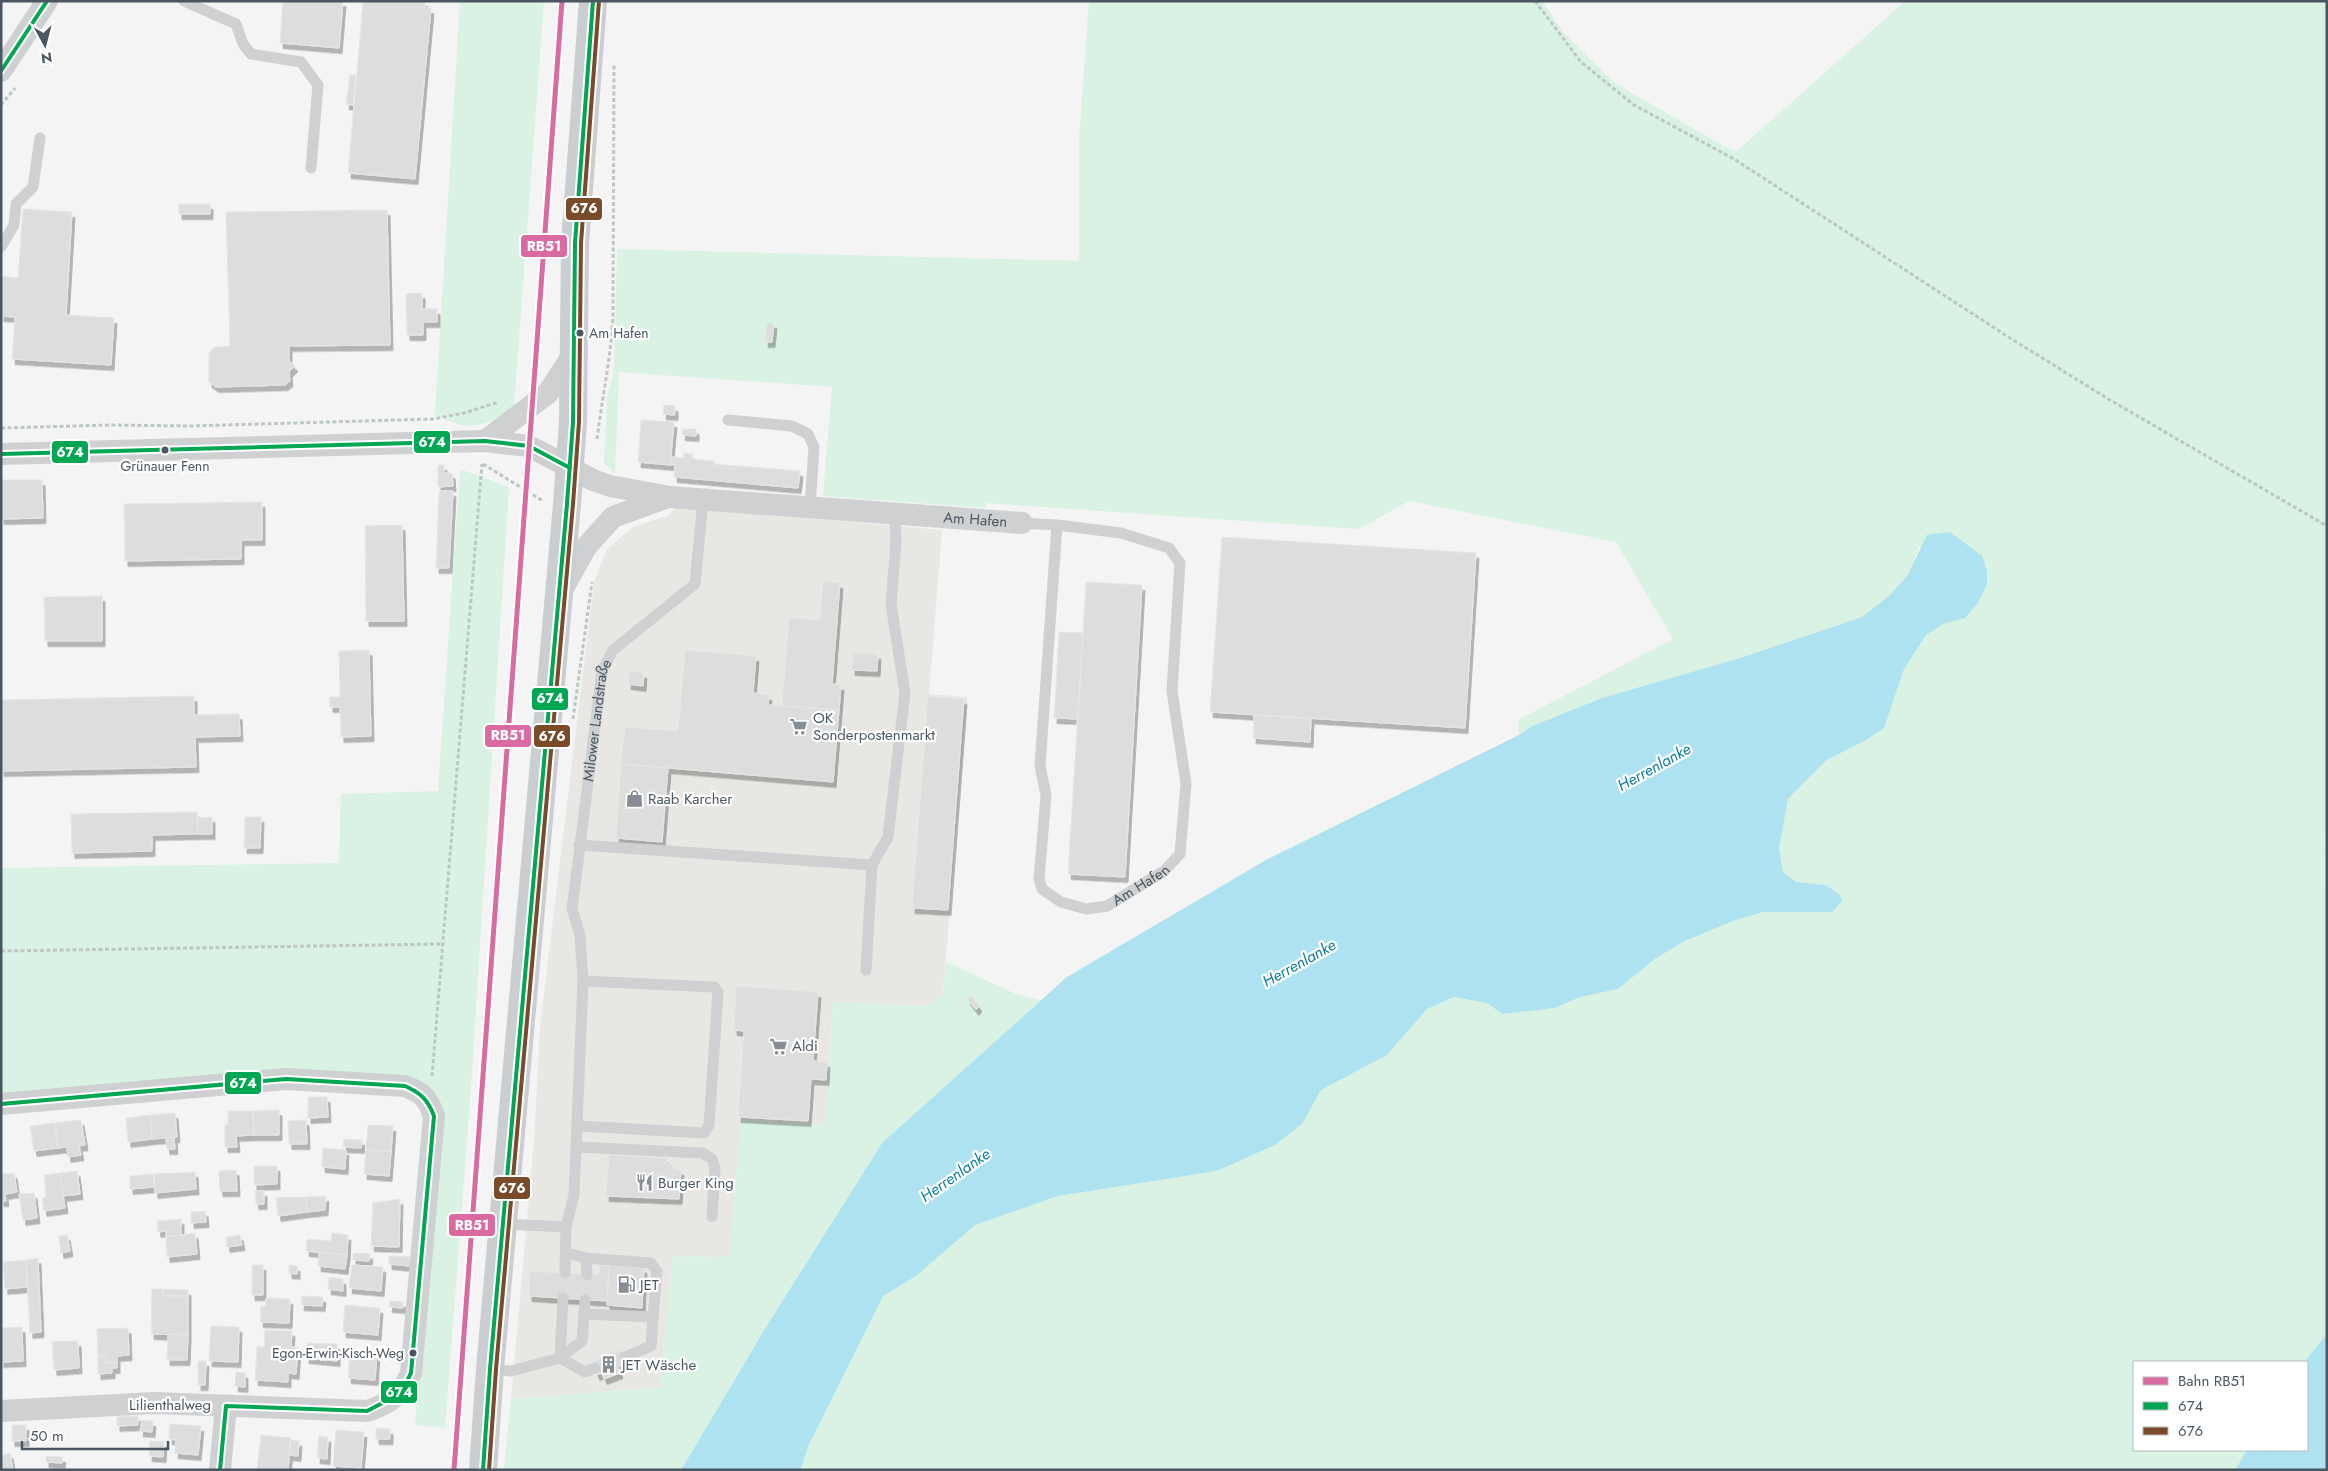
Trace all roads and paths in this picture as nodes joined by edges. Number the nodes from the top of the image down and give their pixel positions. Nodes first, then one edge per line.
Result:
1 (47, 1) edge
2 (184, 1) edge
3 (593, 1) edge
4 (1535, 1) edge
5 (614, 60) dead end
6 (1, 71) edge
7 (40, 138) dead end
8 (311, 168) dead end
9 (1, 247) edge
10 (574, 353) junction
11 (500, 402) dead end
12 (728, 420) dead end
13 (586, 424) junction
14 (1, 428) edge
15 (485, 441) junction
16 (597, 443) dead end
17 (5, 452) edge
18 (482, 464) junction
19 (570, 468) junction
20 (670, 497) junction
21 (703, 500) junction
22 (567, 504) junction
23 (810, 507) junction
24 (895, 515) junction
25 (1022, 523) joint
26 (1057, 525) junction
27 (2327, 526) edge
28 (557, 600) junction
29 (579, 845) junction
30 (872, 866) junction
31 (441, 944) junction
32 (1, 951) edge
33 (866, 970) dead end
34 (583, 980) junction
35 (430, 1103) junction
36 (1, 1104) edge
37 (578, 1126) junction
38 (577, 1148) junction
39 (712, 1217) dead end
40 (502, 1224) junction
41 (566, 1227) junction
42 (567, 1253) junction
43 (586, 1258) junction
44 (565, 1273) dead end
45 (586, 1274) dead end
46 (563, 1298) dead end
47 (585, 1300) dead end
48 (584, 1314) junction
49 (653, 1317) junction
50 (625, 1357) dead end
51 (560, 1358) junction
52 (595, 1368) dead end
53 (490, 1369) junction
54 (226, 1406) junction
55 (1, 1412) edge
56 (220, 1470) edge
57 (483, 1470) edge

1 - 6 street
2 - 8 lane
3 - 10 main road
4 - 27 path
5 - 13 path
7 - 9 lane
10 - 13 main road
10 - 15 street
11 - 14 path
12 - 23 lane
13 - 16 path
13 - 19 main road
15 - 17 street
15 - 18 path
15 - 19 street
18 - 22 path
18 - 31 path
19 - 20 street, Am Hafen
19 - 22 main road
20 - 21 street, Am Hafen
20 - 28 street
21 - 23 street, Am Hafen
21 - 29 lane, Milower Landstraße
22 - 28 main road
23 - 24 street, Am Hafen
24 - 25 street, Am Hafen
24 - 30 lane
25 - 26 lane, Am Hafen
26 - 26 lane, Am Hafen
28 - 40 main road
29 - 30 lane
29 - 34 lane, Milower Landstraße
30 - 33 lane
31 - 32 path
31 - 35 path
34 - 37 lane, Milower Landstraße
34 - 37 lane
35 - 36 street
35 - 54 street, Lilienthalweg
37 - 38 lane, Milower Landstraße
38 - 39 lane
38 - 41 lane, Milower Landstraße
40 - 41 lane
40 - 53 main road
41 - 42 lane, Milower Landstraße
42 - 43 lane
42 - 44 lane, Milower Landstraße
43 - 45 lane
43 - 49 lane
46 - 51 lane
47 - 48 lane
48 - 49 lane
48 - 51 lane
49 - 50 lane
51 - 52 lane
51 - 53 lane
53 - 57 main road
54 - 55 street, Lilienthalweg
54 - 56 street

